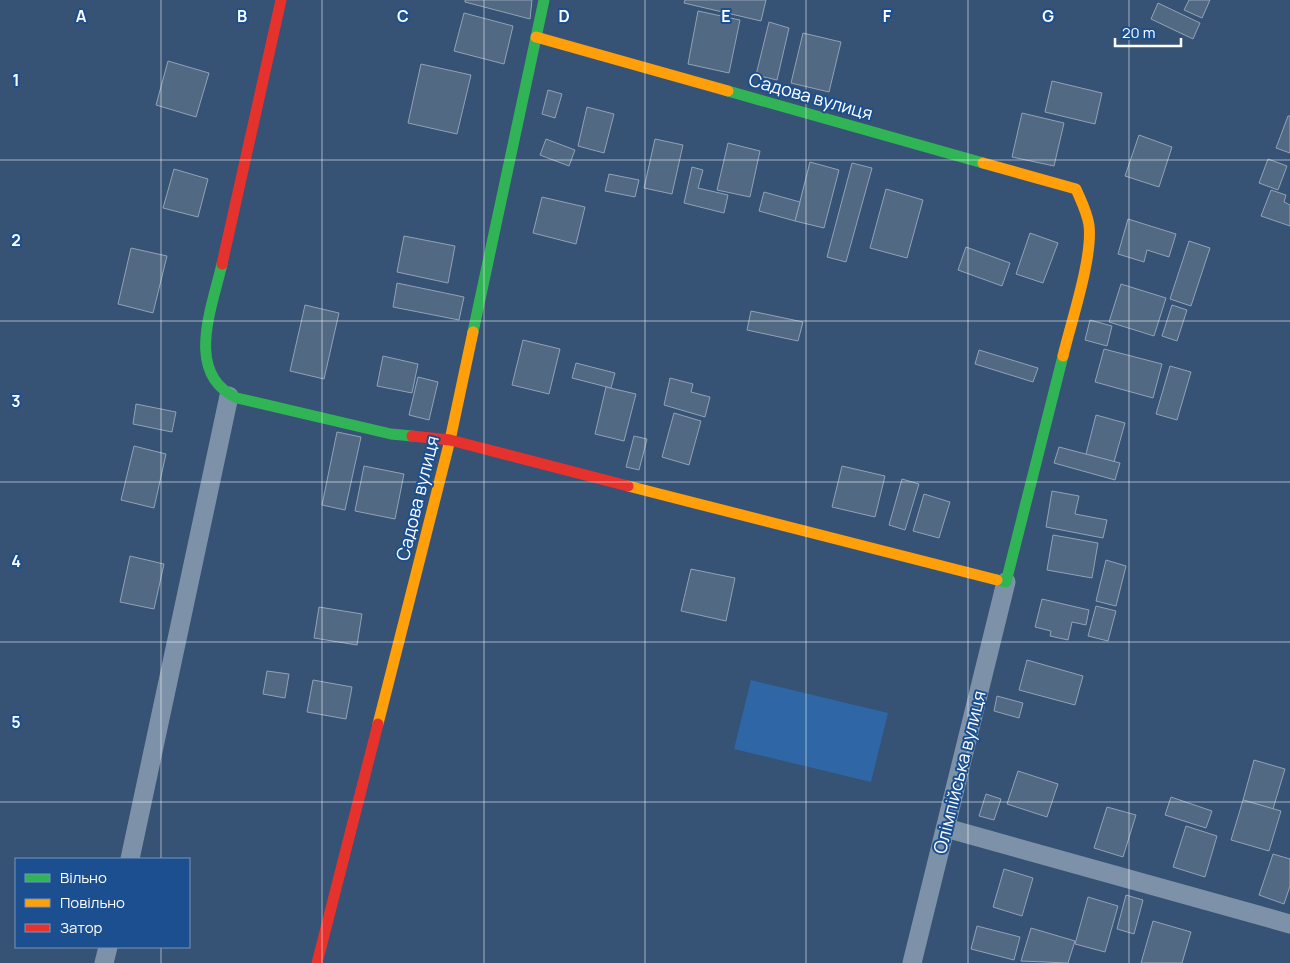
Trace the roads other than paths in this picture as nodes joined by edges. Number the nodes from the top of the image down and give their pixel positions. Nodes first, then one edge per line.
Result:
1 (281, 0) edge
2 (544, 0) edge
3 (536, 38) junction
4 (229, 396) junction
5 (450, 440) junction
6 (1006, 582) junction
7 (946, 828) junction
8 (130, 858) edge
9 (1290, 924) edge
10 (108, 948) edge
11 (104, 963) edge
12 (317, 963) edge
13 (912, 963) edge

1 - 4 street
2 - 3 street, Садова вулиця
3 - 5 street, Садова вулиця
3 - 6 street, Садова вулиця
4 - 5 street
4 - 8 street
5 - 6 street
5 - 12 street, Садова вулиця
6 - 7 street, Олімпійська вулиця
7 - 9 street
7 - 13 street, Олімпійська вулиця
10 - 11 street

